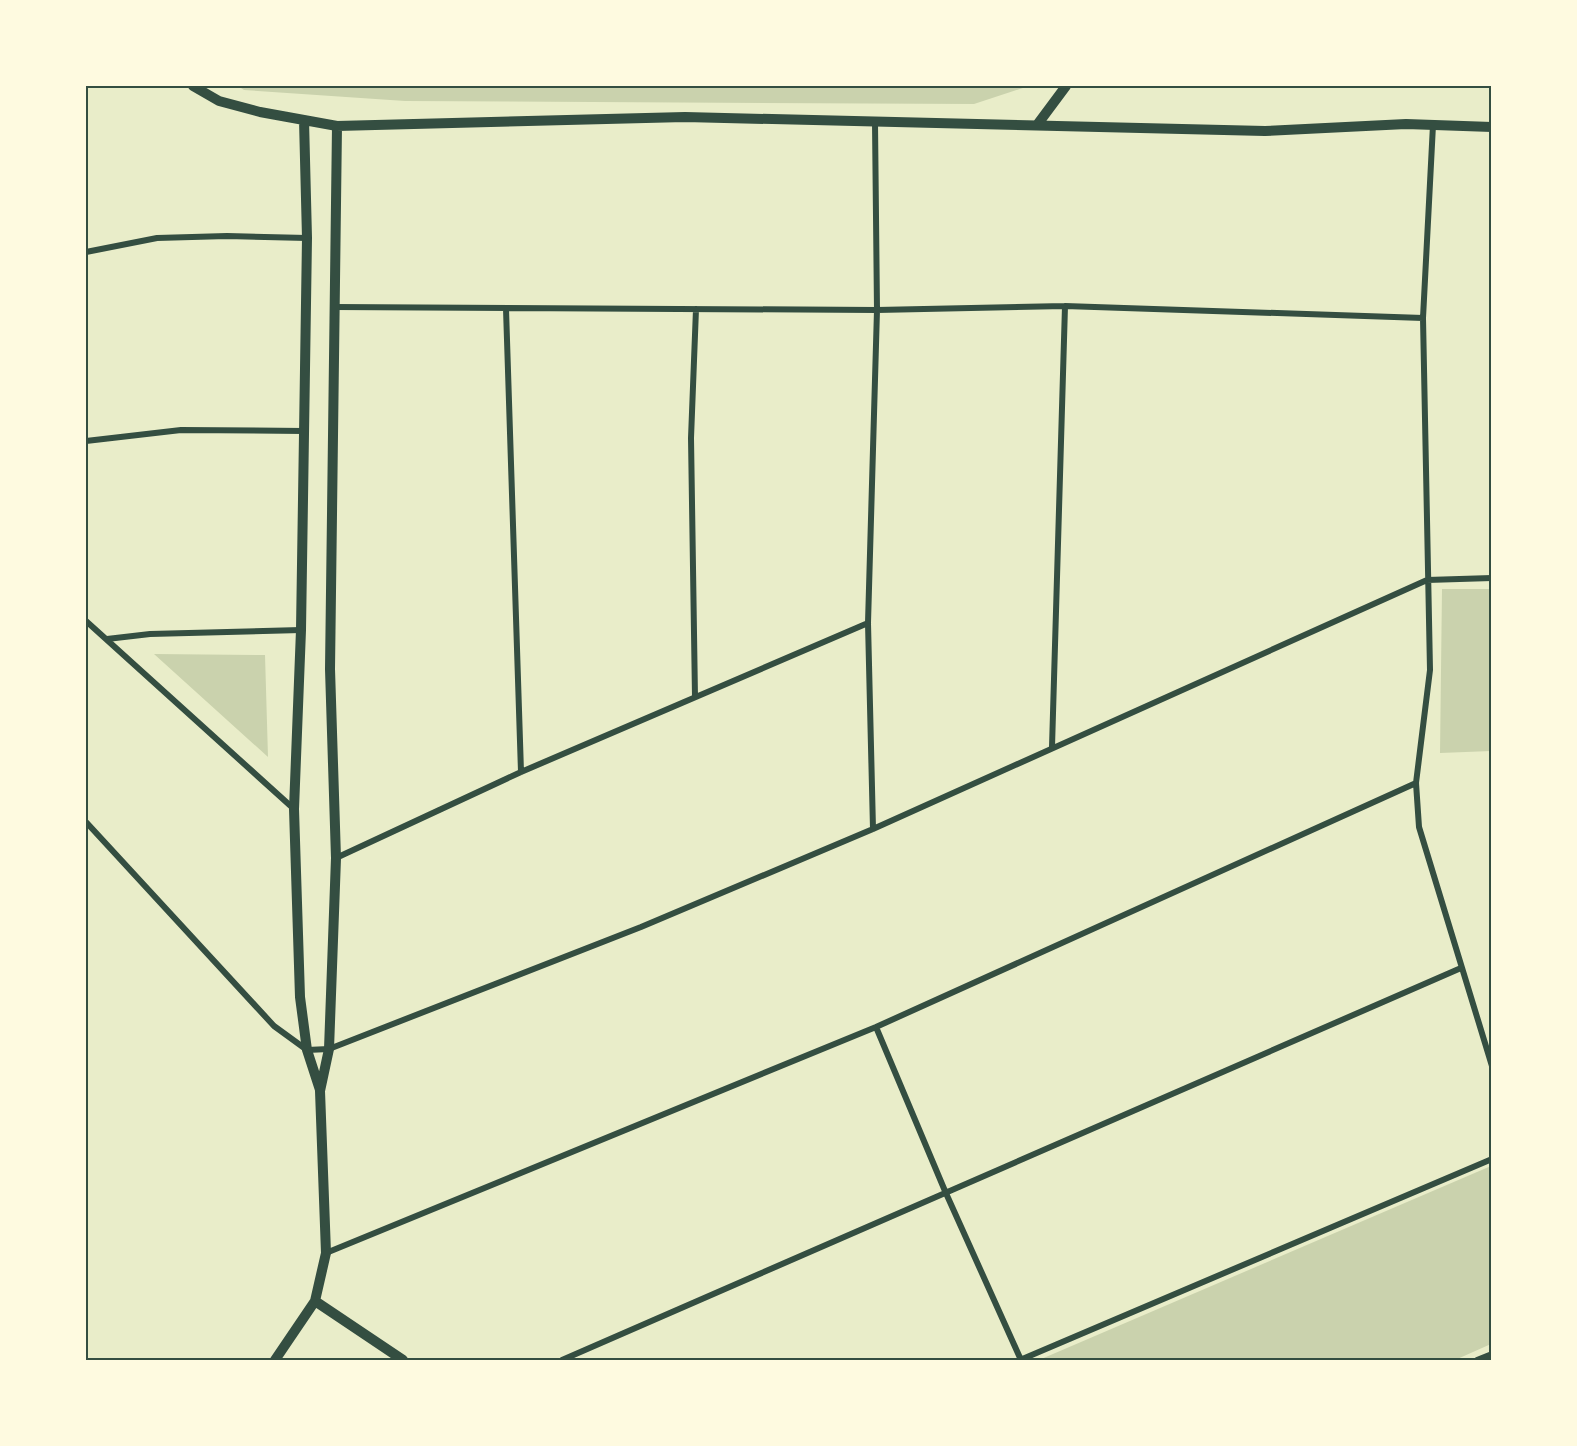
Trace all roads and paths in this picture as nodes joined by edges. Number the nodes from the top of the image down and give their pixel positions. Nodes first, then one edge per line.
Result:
1 (193, 86) edge
2 (1066, 86) edge
3 (304, 120) junction
4 (875, 123) junction
5 (1037, 125) junction
6 (1433, 125) junction
7 (337, 126) junction
8 (1491, 127) edge
9 (307, 238) junction
10 (86, 252) edge
11 (1065, 306) junction
12 (334, 307) junction
13 (506, 309) junction
14 (696, 309) junction
15 (877, 310) junction
16 (1423, 318) junction
17 (304, 431) junction
18 (86, 441) edge
19 (1491, 578) edge
20 (1427, 580) junction
21 (86, 621) edge
22 (868, 623) junction
23 (301, 630) junction
24 (107, 639) junction
25 (694, 697) junction
26 (1052, 747) junction
27 (521, 772) junction
28 (1416, 783) junction
29 (294, 809) junction
30 (86, 822) edge
31 (873, 829) junction
32 (336, 858) junction
33 (1461, 968) junction
34 (876, 1027) junction
35 (307, 1050) junction
36 (329, 1050) junction
37 (1491, 1066) edge
38 (320, 1091) junction
39 (1491, 1159) edge
40 (945, 1191) junction
41 (326, 1253) junction
42 (315, 1301) junction
43 (1491, 1354) edge
44 (275, 1360) edge
45 (403, 1360) edge
46 (562, 1360) edge
47 (1020, 1360) edge
48 (1477, 1360) edge

1 - 3 street
2 - 5 street
3 - 7 street
3 - 9 street
4 - 5 street
4 - 7 street
4 - 15 street
5 - 6 street
6 - 8 street
6 - 16 street
7 - 12 street
9 - 10 street
9 - 17 street
11 - 15 street
11 - 16 street
11 - 26 street
12 - 13 street
12 - 32 street
13 - 14 street
13 - 27 street
14 - 15 street
14 - 25 street
15 - 22 street
16 - 20 street
17 - 18 street
17 - 23 street
19 - 20 street
20 - 26 street
20 - 28 street
21 - 24 street
22 - 25 street
22 - 31 street
23 - 24 street
23 - 29 street
24 - 29 street
25 - 27 street
26 - 31 street
27 - 32 street
28 - 33 street
28 - 34 street
29 - 35 street
30 - 35 street
31 - 36 street
32 - 36 street
33 - 37 street
33 - 40 street
34 - 40 street
34 - 41 street
35 - 36 street
35 - 38 street
36 - 38 street
38 - 41 street
39 - 47 street
40 - 46 street
40 - 47 street
41 - 42 street
42 - 44 street
42 - 45 street
43 - 48 street

